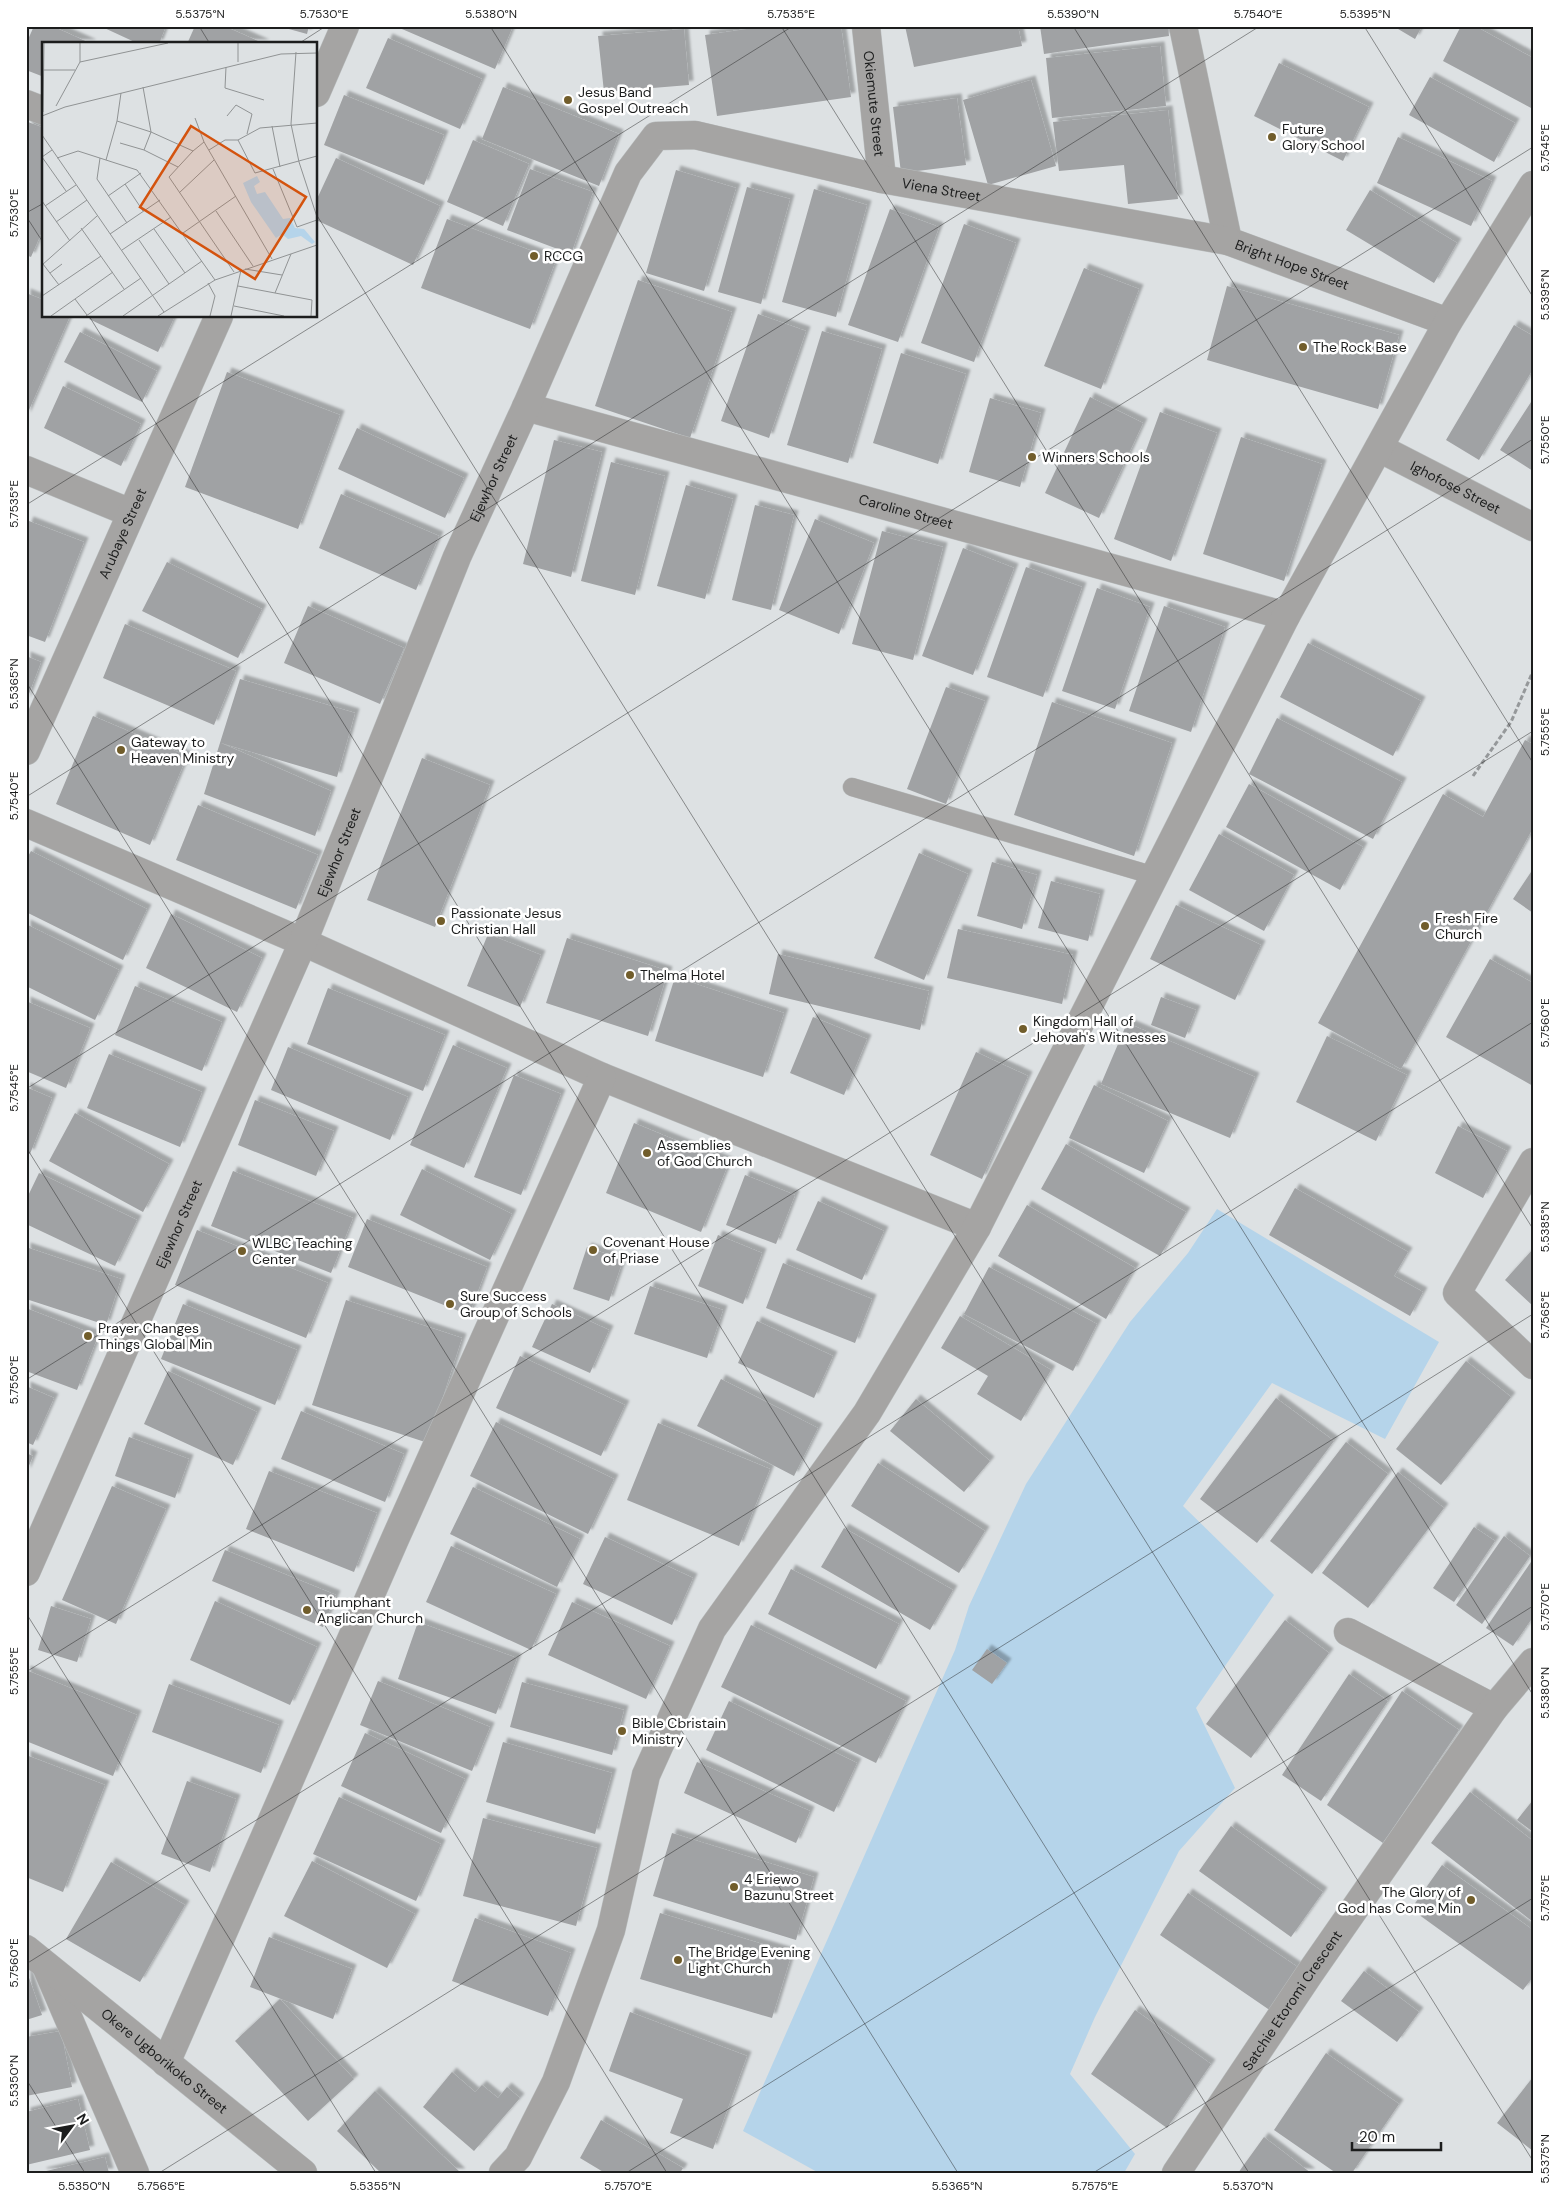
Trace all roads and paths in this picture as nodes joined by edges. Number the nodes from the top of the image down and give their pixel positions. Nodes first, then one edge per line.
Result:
1 (345, 26) edge
2 (866, 26) edge
3 (1183, 26) edge
4 (318, 88) edge
5 (26, 104) edge
6 (42, 110) edge
7 (656, 136) joint
8 (882, 179) junction
9 (1533, 184) edge
10 (1228, 242) junction
11 (217, 318) edge
12 (1448, 322) junction
13 (526, 407) junction
14 (1378, 448) junction
15 (26, 470) edge
16 (131, 513) junction
17 (1533, 527) edge
18 (1286, 616) junction
19 (1533, 671) edge
20 (26, 752) edge
21 (1473, 776) dead end
22 (852, 786) dead end
23 (26, 823) edge
24 (1155, 876) junction
25 (303, 942) junction
26 (602, 1077) junction
27 (1533, 1162) edge
28 (977, 1227) junction
29 (1533, 1364) edge
30 (26, 1572) edge
31 (1348, 1632) dead end
32 (1533, 1662) edge
33 (1494, 1708) junction
34 (36, 1957) edge
35 (166, 2063) junction
36 (135, 2173) edge
37 (303, 2173) edge
38 (503, 2173) edge
39 (1176, 2173) edge

1 - 4 street
2 - 8 street, Okiemute Street
3 - 10 street, Bright Hope Street
5 - 6 street
7 - 8 street, Viena Street
7 - 13 street, Ejewhor Street
8 - 10 street, Viena Street
9 - 12 street
10 - 12 street, Bright Hope Street
11 - 16 street, Arubaye Street
12 - 14 street
13 - 18 street, Caroline Street
13 - 25 street, Ejewhor Street
14 - 17 street, Ighofose Street
14 - 18 street
15 - 16 street
16 - 20 street, Arubaye Street
18 - 24 street
19 - 21 path
22 - 24 lane
23 - 25 street
24 - 28 street
25 - 26 street
25 - 30 street, Ejewhor Street
26 - 28 street
26 - 35 street
27 - 29 street
28 - 38 street
31 - 33 street
32 - 33 street, Satchie Etoromi Crescent
33 - 39 street, Satchie Etoromi Crescent
34 - 35 street, Okere Ugborikoko Street
34 - 36 street
35 - 37 street, Okere Ugborikoko Street

